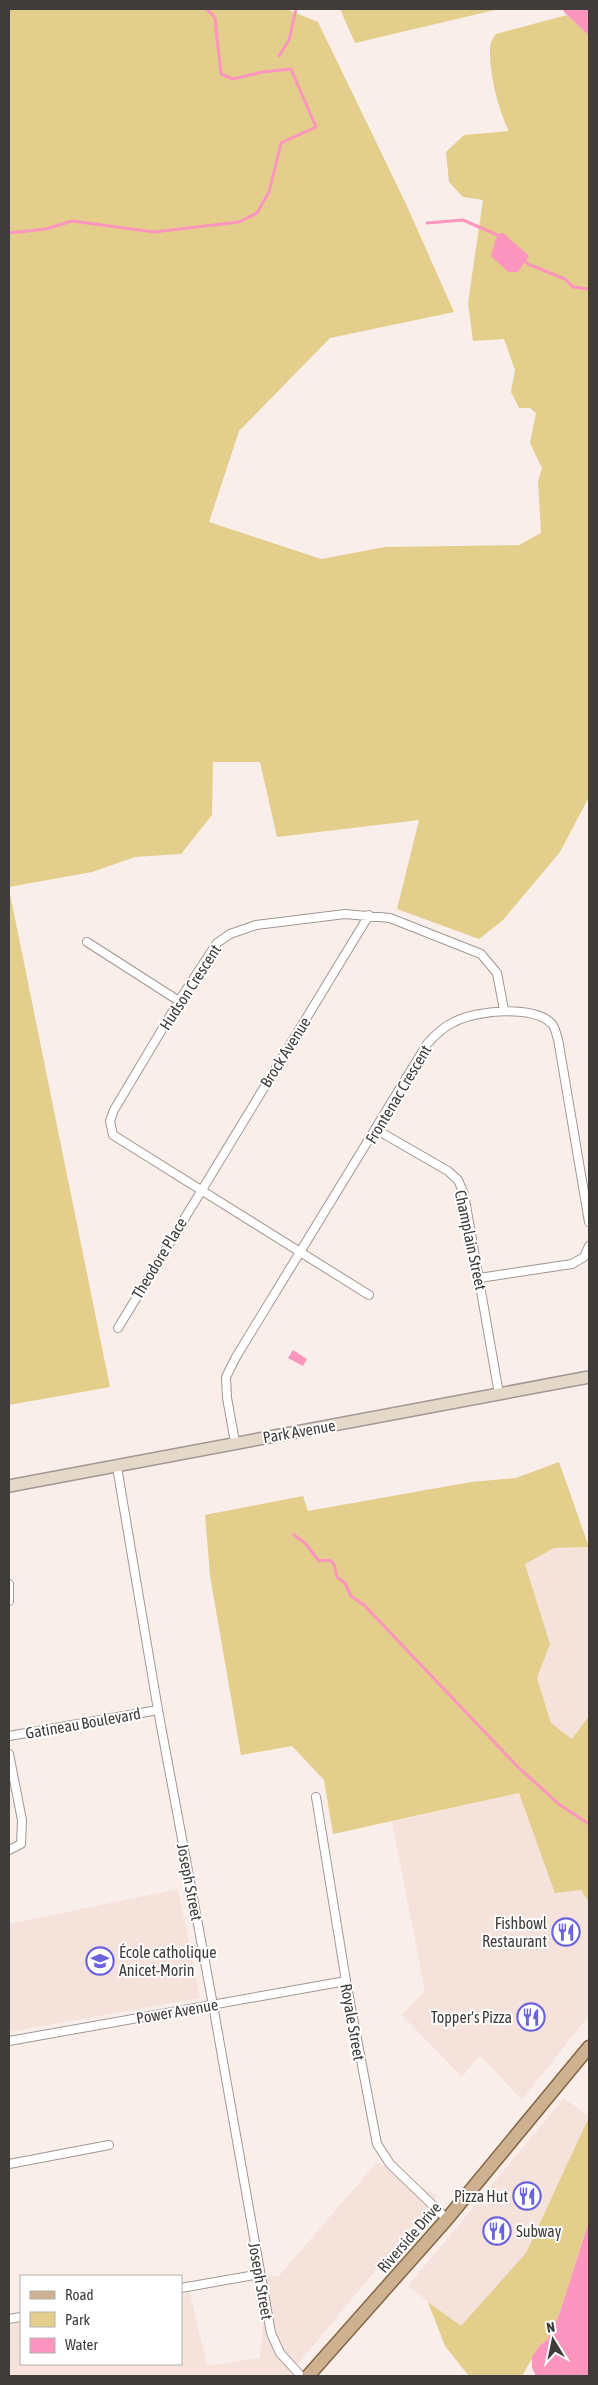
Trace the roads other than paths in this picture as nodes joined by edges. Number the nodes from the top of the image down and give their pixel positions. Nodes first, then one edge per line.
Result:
1 (369, 915) junction
2 (87, 942) dead end
3 (179, 1001) junction
4 (504, 1010) junction
5 (377, 1130) junction
6 (201, 1189) junction
7 (589, 1222) edge
8 (589, 1246) edge
9 (300, 1251) junction
10 (479, 1278) junction
11 (369, 1295) dead end
12 (118, 1328) dead end
13 (589, 1377) edge
14 (499, 1394) junction
15 (235, 1442) junction
16 (117, 1468) junction
17 (9, 1486) edge
18 (9, 1584) edge
19 (9, 1601) edge
20 (158, 1710) junction
21 (9, 1736) edge
22 (9, 1754) edge
23 (316, 1798) dead end
24 (9, 1850) edge
25 (346, 1981) junction
26 (213, 2005) junction
27 (9, 2041) edge
28 (589, 2047) edge
29 (109, 2145) dead end
30 (9, 2164) edge
31 (447, 2219) junction
32 (260, 2274) junction
33 (182, 2288) edge
34 (301, 2376) edge
35 (308, 2376) edge

1 - 3 street, Hudson Crescent
1 - 4 street, Hudson Crescent
1 - 6 street, Brock Avenue
2 - 3 street
3 - 6 street, Hudson Crescent
4 - 5 street, Frontenac Crescent
4 - 7 street, Frontenac Crescent
5 - 9 street, Frontenac Crescent
5 - 10 street, Champlain Street
6 - 9 street, Hudson Crescent
6 - 12 street, Theodore Place
8 - 10 street
9 - 11 street, Hudson Crescent
9 - 15 street, Frontenac Crescent
10 - 14 street, Champlain Street
13 - 14 street, Park Avenue
14 - 15 street, Park Avenue
15 - 16 street, Park Avenue
16 - 17 street, Park Avenue
16 - 20 street, Joseph Street
18 - 19 street
20 - 21 street, Gatineau Boulevard
20 - 26 street, Joseph Street
22 - 24 street
23 - 25 street, Royale Street
25 - 26 street, Power Avenue
25 - 31 street, Royale Street
26 - 27 street, Power Avenue
26 - 32 street, Joseph Street
28 - 31 main road, Riverside Drive
29 - 30 street
31 - 35 main road, Riverside Drive
32 - 33 street
32 - 34 street, Joseph Street

